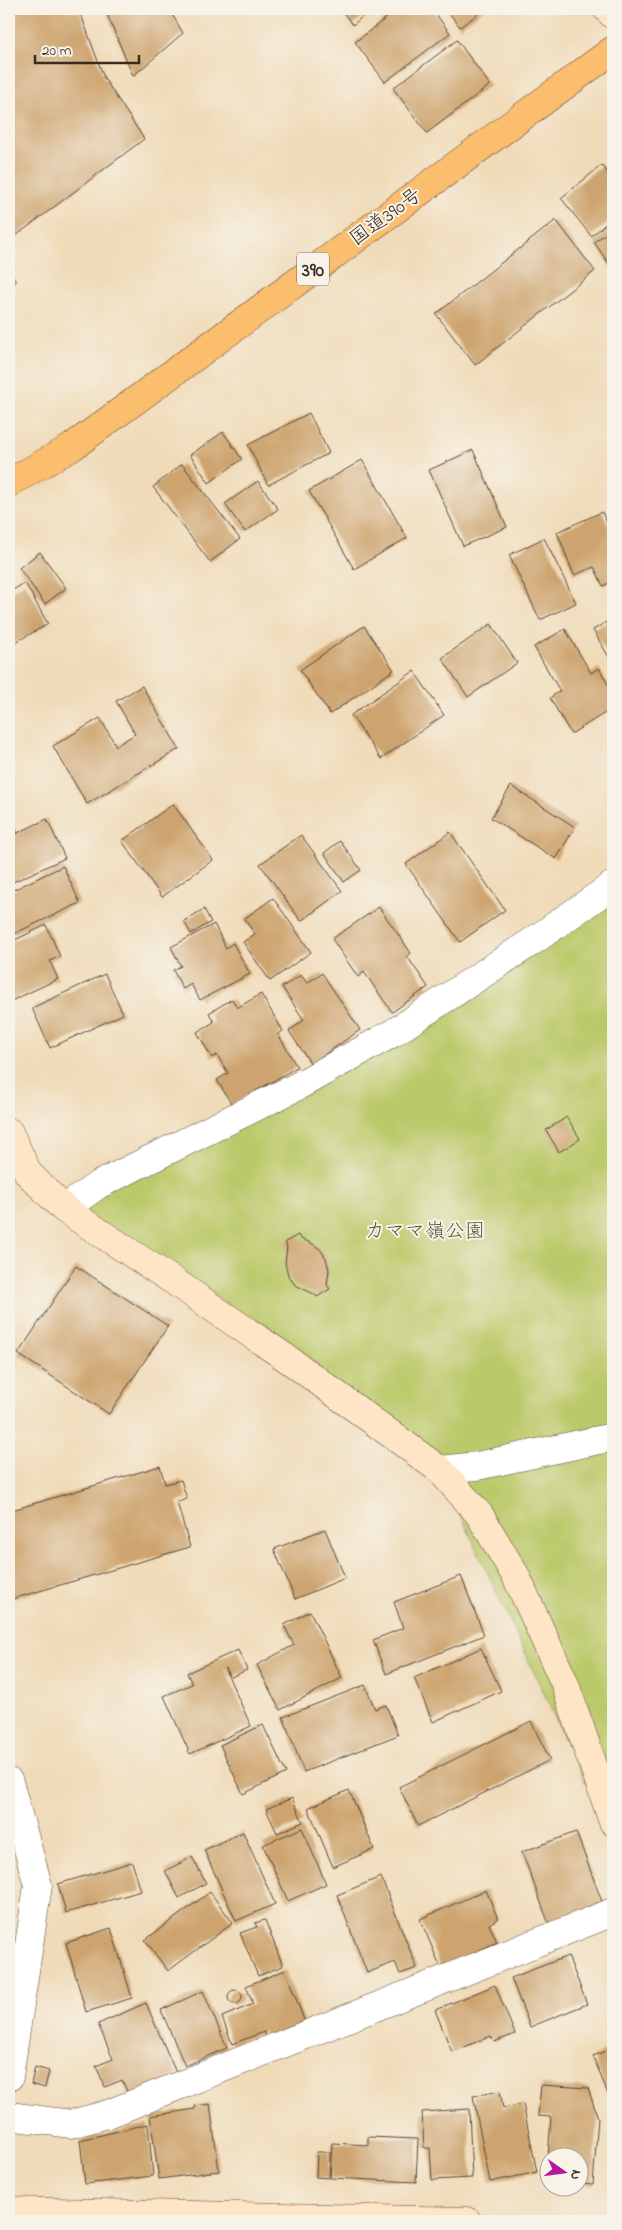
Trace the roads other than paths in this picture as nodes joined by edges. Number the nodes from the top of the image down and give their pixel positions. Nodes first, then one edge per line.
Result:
1 (606, 9) edge
2 (613, 15) edge
3 (613, 50) edge
4 (9, 483) edge
5 (613, 885) edge
6 (9, 1132) edge
7 (64, 1209) junction
8 (613, 1437) edge
9 (440, 1470) junction
10 (9, 1782) edge
11 (613, 1822) edge
12 (613, 1912) edge
13 (9, 2077) edge
14 (9, 2116) edge
15 (9, 2211) edge
16 (119, 2217) edge
17 (467, 2221) edge

1 - 2 street
3 - 4 highway, 国道390号 / 390
5 - 7 street
6 - 7 street
7 - 9 street
8 - 9 street
9 - 11 street
10 - 13 street
12 - 14 street
15 - 16 street
16 - 17 street

